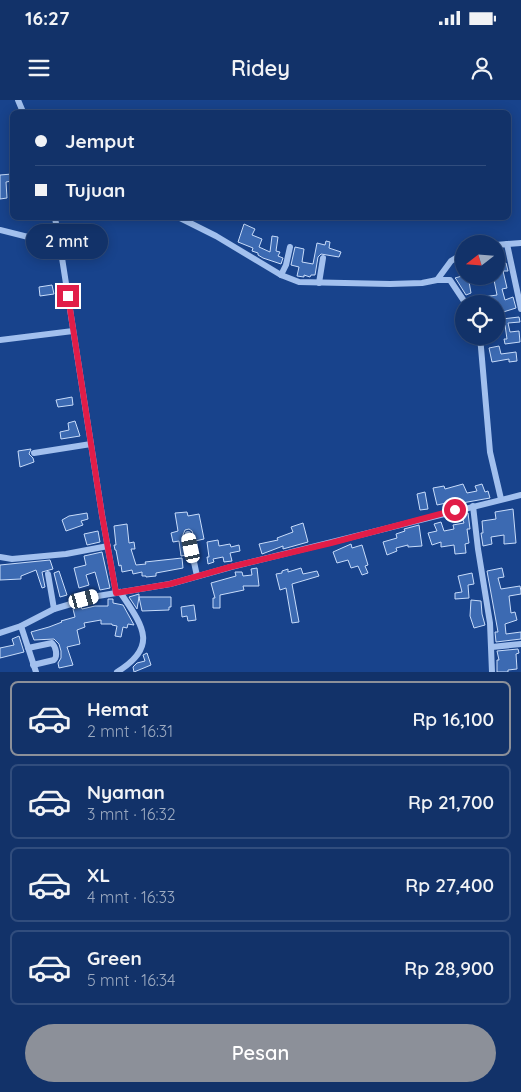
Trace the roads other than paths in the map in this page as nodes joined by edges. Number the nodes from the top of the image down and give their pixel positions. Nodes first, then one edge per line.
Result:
1 (55, 220) edge
2 (184, 220) edge
3 (0, 230) edge
4 (521, 243) edge
5 (507, 244) joint
6 (60, 245) junction
7 (290, 247) dead end
8 (324, 258) dead end
9 (455, 259) edge
10 (282, 275) junction
11 (437, 280) junction
12 (319, 283) junction
13 (460, 295) edge
14 (521, 308) edge
15 (73, 331) junction
16 (0, 340) edge
17 (481, 345) edge
18 (91, 444) junction
19 (34, 453) dead end
20 (521, 495) edge
21 (500, 499) junction
22 (473, 506) junction
23 (188, 534) dead end
24 (108, 546) junction
25 (0, 557) edge
26 (48, 574) dead end
27 (197, 576) junction
28 (118, 592) junction
29 (54, 609) junction
30 (21, 626) junction
31 (0, 633) edge
32 (521, 644) edge
33 (492, 646) junction
34 (28, 648) junction
35 (33, 665) junction
36 (36, 672) edge
37 (117, 672) edge
38 (492, 672) edge

1 - 6 street
2 - 10 street
3 - 6 street
4 - 5 street
5 - 14 street
6 - 15 street
7 - 10 street
8 - 12 street
9 - 11 street
10 - 12 street
11 - 12 street
11 - 13 street
15 - 16 street
15 - 18 street
17 - 21 street
18 - 19 street
18 - 24 street
20 - 21 street
21 - 22 street
22 - 27 street
22 - 33 street
23 - 27 street
24 - 25 street
24 - 28 street
26 - 29 street
27 - 28 street
28 - 29 street
28 - 37 street
29 - 30 street
30 - 31 street
30 - 34 street
32 - 33 street
33 - 38 street
34 - 35 street
34 - 35 street
35 - 36 street

